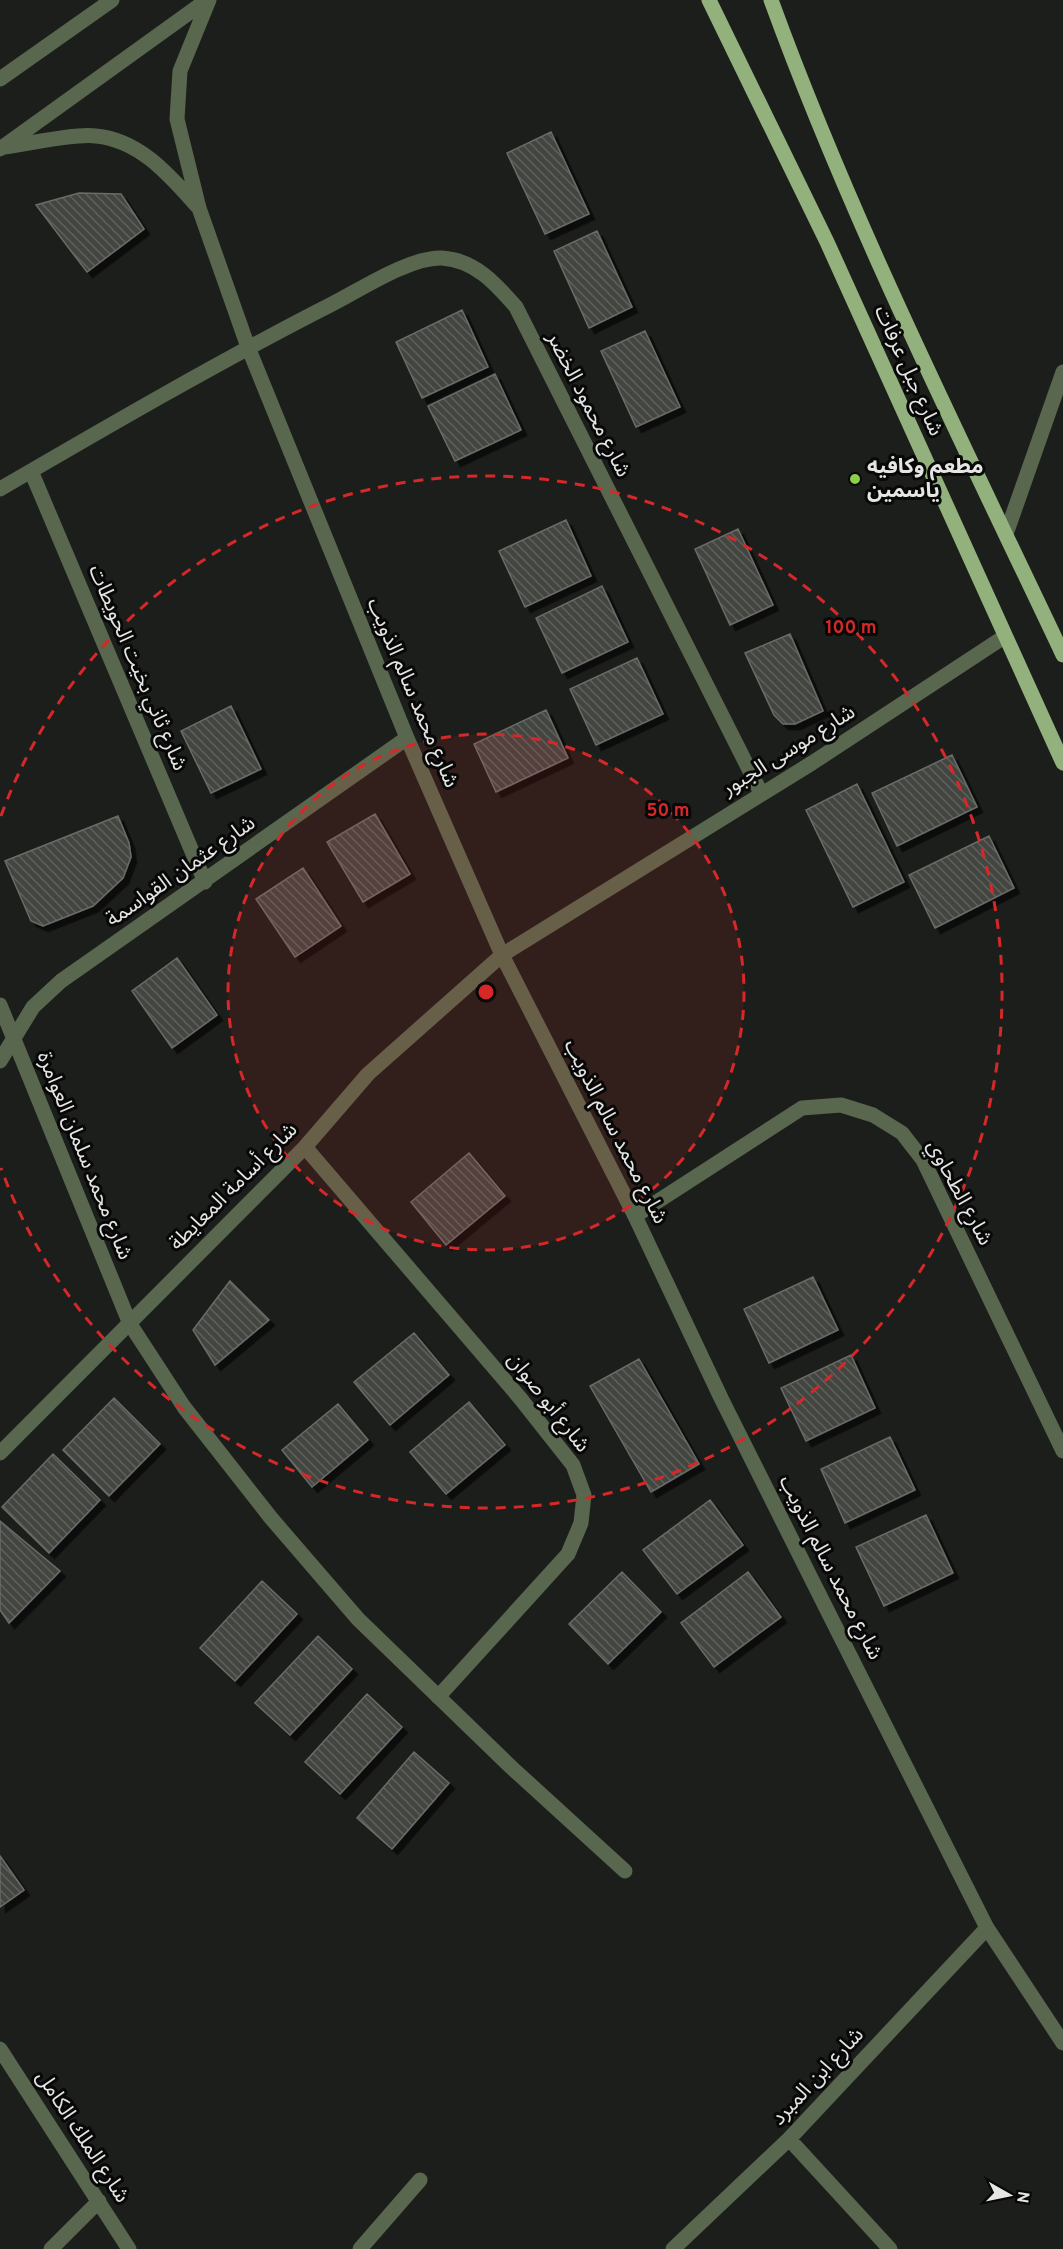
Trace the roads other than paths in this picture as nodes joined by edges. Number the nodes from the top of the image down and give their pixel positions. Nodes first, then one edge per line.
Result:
1 (112, 0) edge
2 (208, 0) edge
3 (709, 0) edge
4 (771, 0) edge
5 (0, 79) edge
6 (1, 148) edge
7 (199, 208) junction
8 (248, 347) junction
9 (1063, 372) edge
10 (31, 471) junction
11 (0, 489) edge
12 (1006, 534) junction
13 (1004, 637) junction
14 (1063, 655) edge
15 (406, 738) junction
16 (1063, 763) edge
17 (761, 793) junction
18 (205, 882) junction
19 (502, 955) junction
20 (0, 1005) edge
21 (14, 1040) junction
22 (0, 1061) edge
23 (305, 1147) junction
24 (635, 1216) junction
25 (130, 1324) junction
26 (1063, 1451) edge
27 (0, 1453) edge
28 (438, 1697) junction
29 (625, 1871) dead end
30 (987, 1928) junction
31 (1063, 2043) edge
32 (0, 2049) edge
33 (789, 2139) junction
34 (420, 2180) dead end
35 (99, 2201) junction
36 (51, 2249) edge
37 (129, 2249) edge
38 (360, 2249) edge
39 (674, 2249) edge
40 (890, 2249) edge

1 - 5 street
2 - 6 street
2 - 7 street, شارع محمد سالم الذويب
3 - 13 main road, شارع جبل عرفات
4 - 12 main road, شارع جبل عرفات
6 - 7 street, شارع محمد سالم الذويب
7 - 8 street, شارع محمد سالم الذويب
8 - 10 street
8 - 15 street, شارع محمد سالم الذويب
8 - 17 street, شارع محمود الخضر
9 - 12 street
10 - 11 street
10 - 18 street, شارع ثاني بخيت الحويطات
12 - 14 main road, شارع جبل عرفات
13 - 16 main road, شارع جبل عرفات
13 - 17 street, شارع موسى الجبور
15 - 18 street, شارع عثمان القواسمة
15 - 19 street, شارع محمد سالم الذويب
17 - 19 street, شارع موسى الجبور
18 - 21 street, شارع عثمان القواسمة
19 - 23 street, شارع أسامة المعايطة
19 - 24 street, شارع محمد سالم الذويب
20 - 21 street, شارع محمد سلمان العوامرة
21 - 22 street, شارع عثمان القواسمة
21 - 25 street, شارع محمد سلمان العوامرة
23 - 25 street, شارع أسامة المعايطة
23 - 28 street, شارع أبو صوان
24 - 26 street, شارع الطحاوي
24 - 30 street, شارع محمد سالم الذويب
25 - 27 street, شارع أسامة المعايطة
25 - 28 street
28 - 29 street
30 - 31 street, شارع محمد سالم الذويب
30 - 33 street, شارع ابن المبرد
32 - 35 street, شارع الملك الكامل
33 - 39 street, شارع ابن المبرد
33 - 40 street
34 - 38 street
35 - 36 street
35 - 37 street, شارع الملك الكامل

